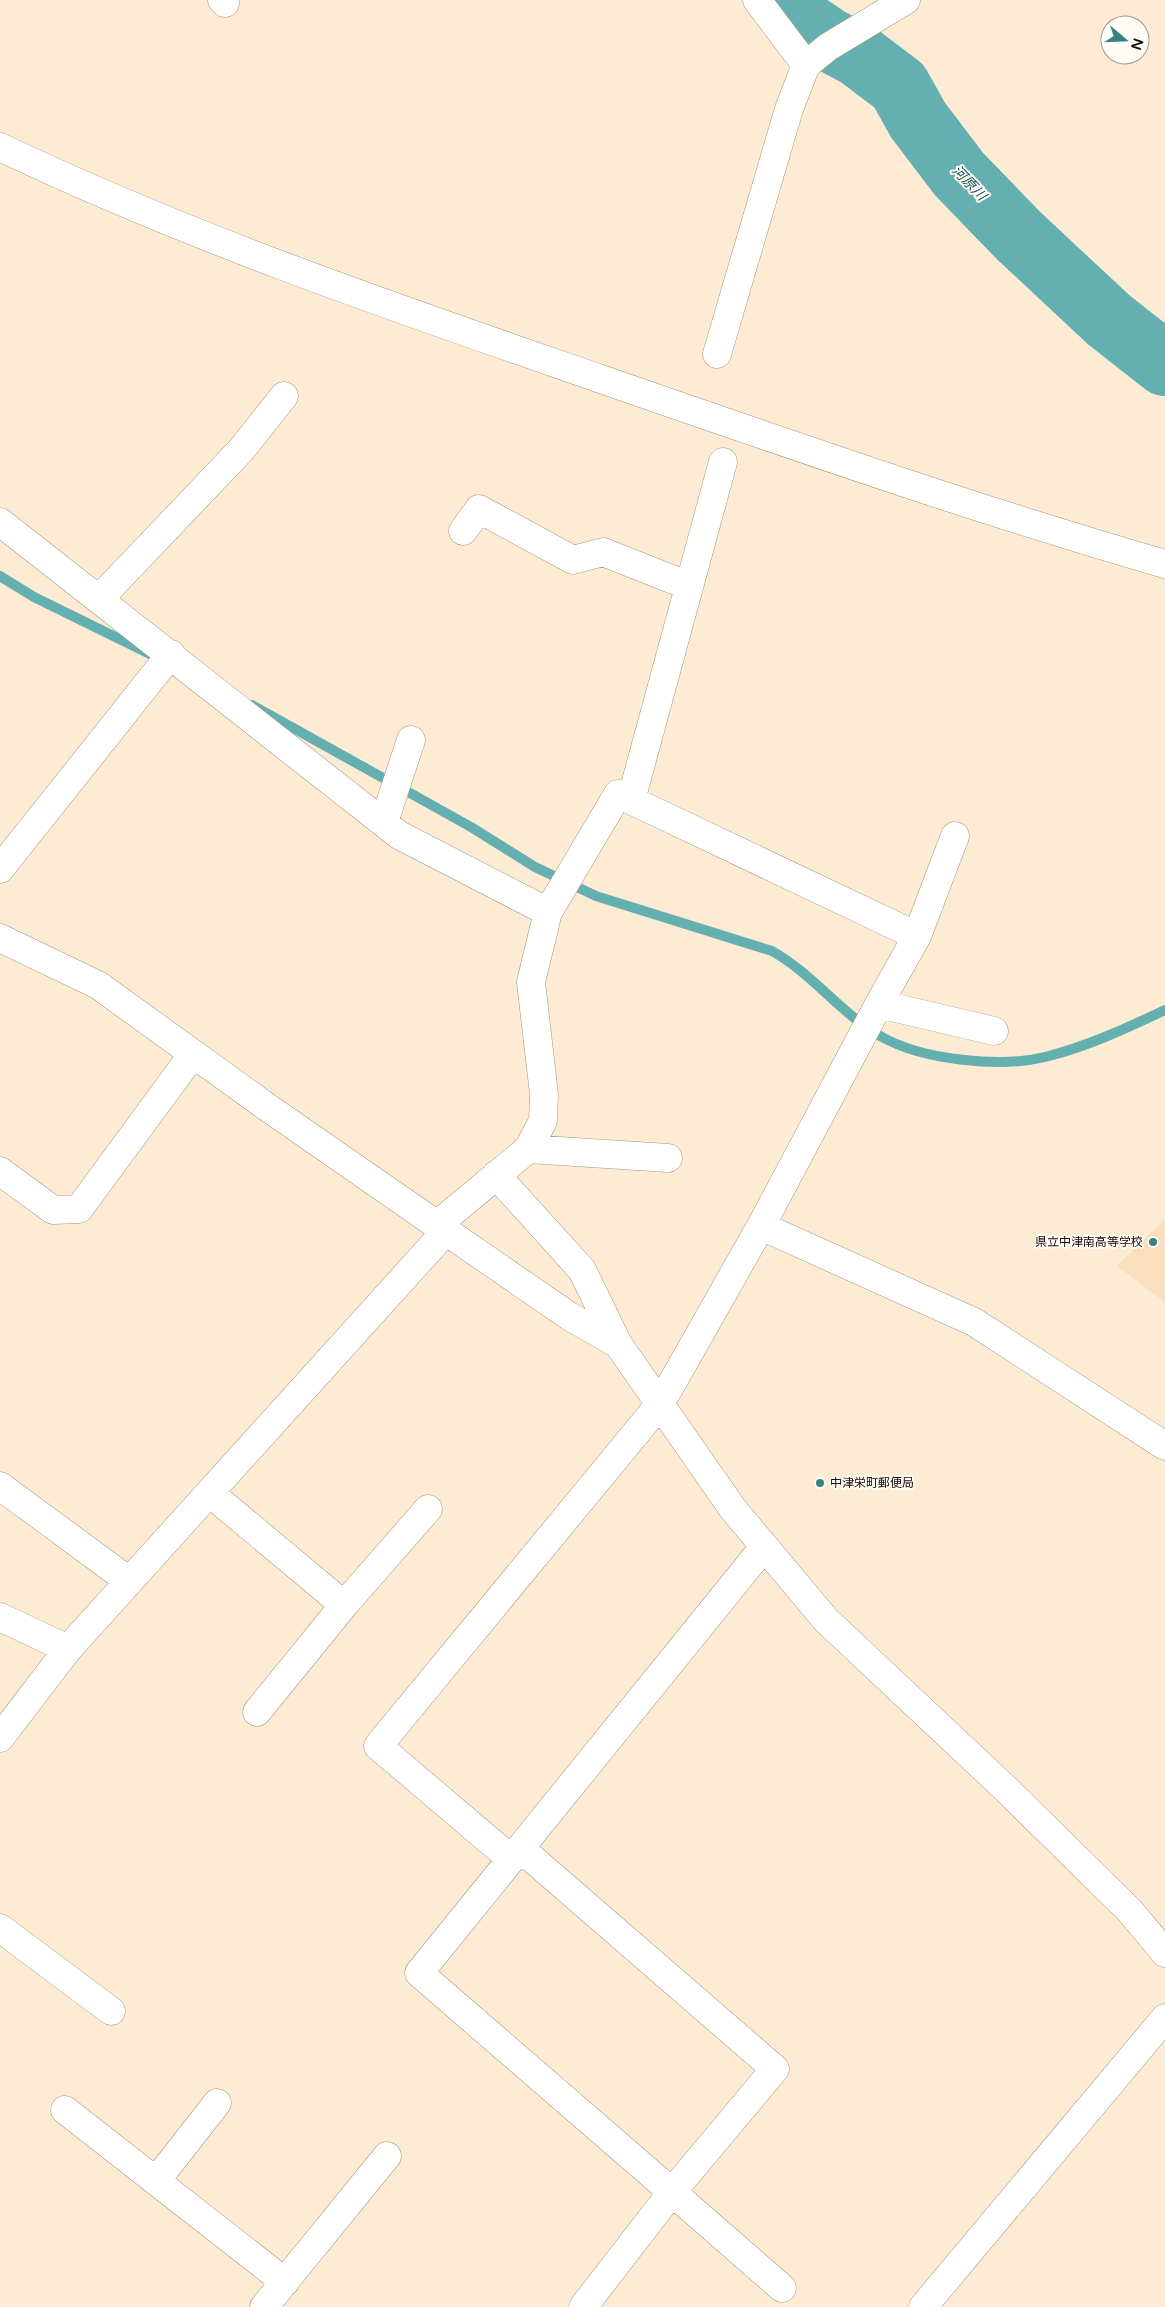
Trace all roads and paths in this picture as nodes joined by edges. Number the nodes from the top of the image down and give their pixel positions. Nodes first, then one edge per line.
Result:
1 (757, 0) edge
2 (906, 0) edge
3 (806, 65) junction
4 (0, 147) edge
5 (717, 354) dead end
6 (284, 396) dead end
7 (723, 462) dead end
8 (0, 522) edge
9 (463, 531) dead end
10 (1165, 564) edge
11 (689, 586) junction
12 (99, 599) junction
13 (171, 654) junction
14 (411, 740) dead end
15 (631, 800) junction
16 (384, 822) junction
17 (955, 836) dead end
18 (0, 869) edge
19 (548, 912) junction
20 (916, 936) junction
21 (0, 938) edge
22 (879, 1004) junction
23 (994, 1031) dead end
24 (193, 1054) junction
25 (528, 1149) junction
26 (668, 1158) dead end
27 (0, 1171) edge
28 (496, 1175) junction
29 (760, 1226) junction
30 (441, 1228) junction
31 (618, 1344) junction
32 (660, 1404) junction
33 (1165, 1446) edge
34 (0, 1486) edge
35 (210, 1492) junction
36 (428, 1509) dead end
37 (764, 1547) junction
38 (129, 1582) junction
39 (344, 1605) junction
40 (0, 1617) edge
41 (68, 1649) junction
42 (257, 1712) dead end
43 (0, 1738) edge
44 (515, 1853) junction
45 (0, 1928) edge
46 (1165, 1953) edge
47 (111, 2011) dead end
48 (1165, 2018) edge
49 (216, 2103) dead end
50 (66, 2110) dead end
51 (387, 2156) dead end
52 (156, 2181) junction
53 (672, 2192) junction
54 (285, 2282) junction
55 (782, 2288) dead end
56 (264, 2307) edge
57 (583, 2307) edge
58 (923, 2307) edge

1 - 3 street
2 - 3 street
3 - 5 street
4 - 10 street
6 - 12 street
7 - 11 street
8 - 12 street
9 - 11 street
11 - 15 street
12 - 13 street
13 - 16 street
13 - 18 street
14 - 16 street
15 - 19 street
15 - 20 street
16 - 19 street
17 - 20 street
19 - 25 street
20 - 22 street
21 - 24 street
22 - 23 street
22 - 29 street
24 - 27 street
24 - 30 street
25 - 26 street
25 - 28 street
28 - 30 street
28 - 31 street
29 - 32 street
29 - 33 street
30 - 31 street
30 - 35 street
31 - 32 street
32 - 37 street
32 - 44 street
34 - 38 street
35 - 38 street
35 - 39 street
36 - 39 street
37 - 44 street
37 - 46 street
38 - 41 street
39 - 42 street
40 - 41 street
41 - 43 street
44 - 53 street
44 - 53 street
45 - 47 street
48 - 58 street
49 - 52 street
50 - 52 street
51 - 54 street
52 - 54 street
53 - 55 street
53 - 57 street
54 - 56 street

